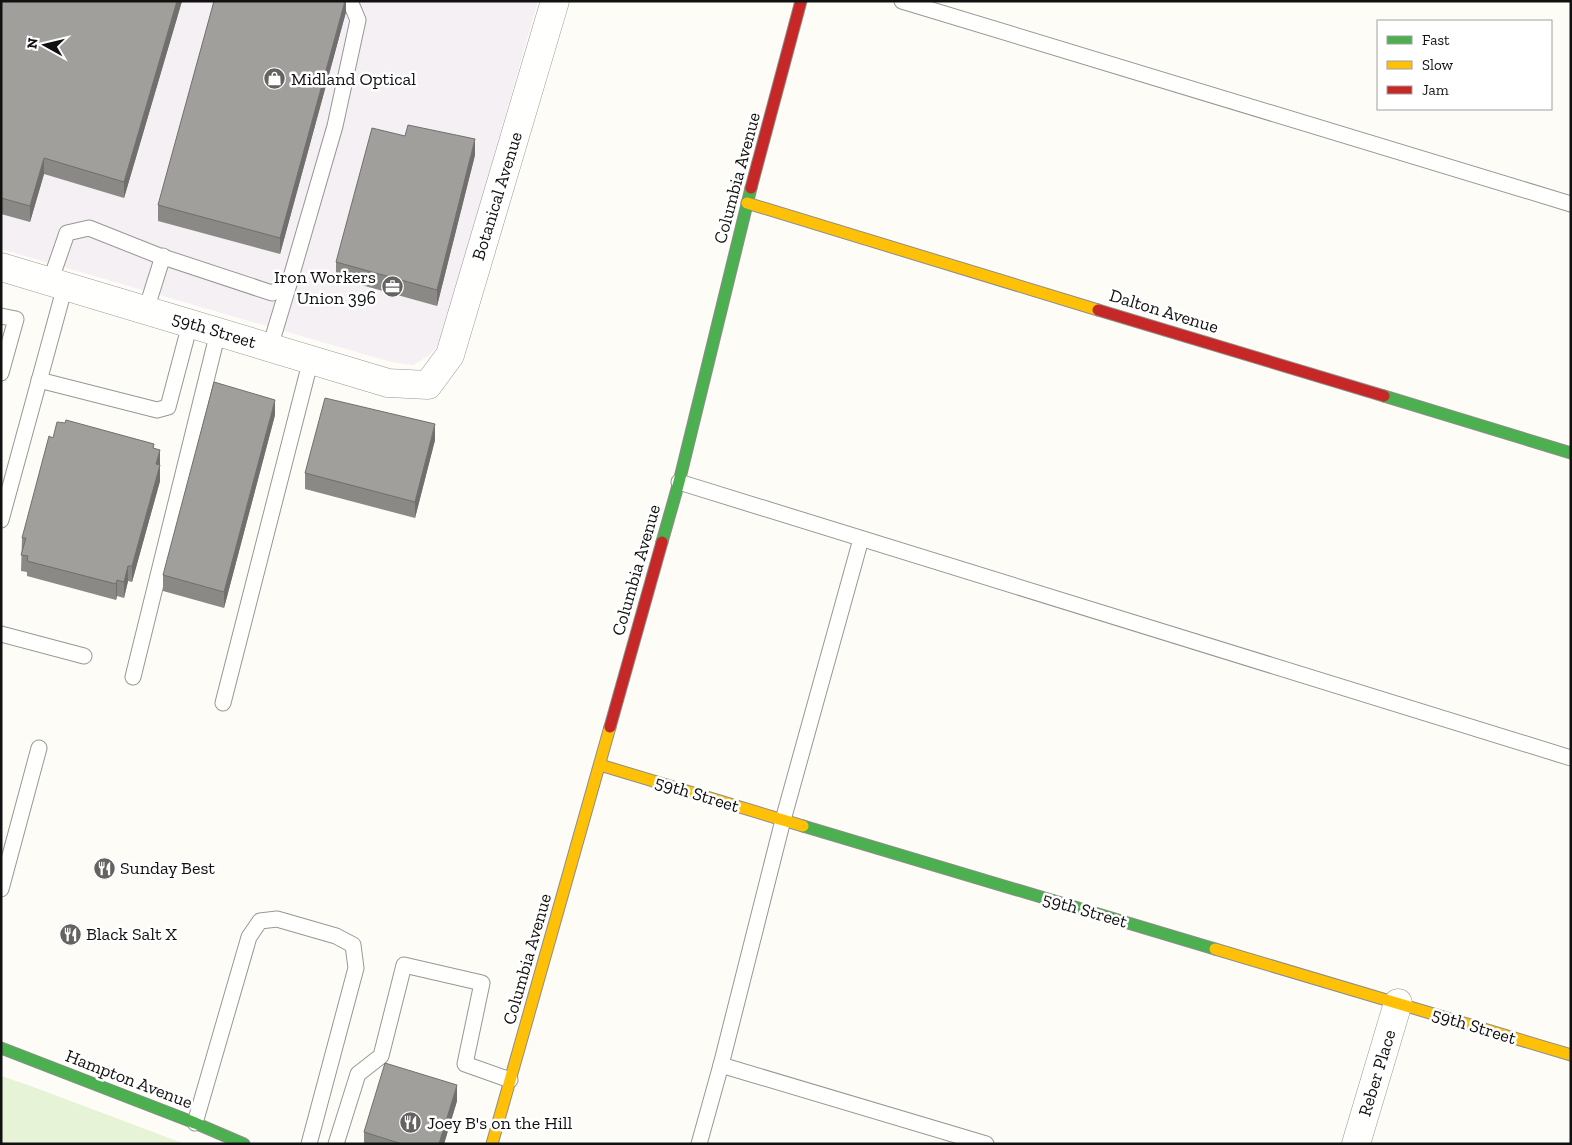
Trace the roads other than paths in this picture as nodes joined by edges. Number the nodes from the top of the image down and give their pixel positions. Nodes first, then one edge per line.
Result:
1 (350, 1) edge
2 (555, 1) edge
3 (801, 1) edge
4 (902, 1) edge
5 (748, 203) junction
6 (1571, 204) edge
7 (163, 256) junction
8 (1, 267) edge
9 (58, 284) junction
10 (289, 284) junction
11 (146, 310) junction
12 (1, 316) edge
13 (190, 324) junction
14 (218, 332) junction
15 (270, 347) junction
16 (311, 360) junction
17 (1, 373) edge
18 (39, 380) junction
19 (428, 385) joint
20 (1571, 453) edge
21 (679, 482) junction
22 (1, 520) edge
23 (861, 538) junction
24 (1, 634) edge
25 (84, 656) dead end
26 (133, 676) dead end
27 (223, 703) dead end
28 (40, 748) dead end
29 (1571, 758) edge
30 (600, 765) junction
31 (783, 820) junction
32 (1, 889) edge
33 (1398, 1003) junction
34 (1, 1048) edge
35 (1571, 1055) edge
36 (721, 1065) junction
37 (510, 1080) junction
38 (195, 1123) junction
39 (244, 1144) edge
40 (309, 1144) edge
41 (336, 1144) edge
42 (492, 1144) edge
43 (699, 1144) edge
44 (986, 1144) edge
45 (1356, 1144) edge

1 - 10 lane
2 - 19 street, Botanical Avenue
3 - 5 street, Columbia Avenue
4 - 6 lane
5 - 20 street, Dalton Avenue
5 - 21 street, Columbia Avenue
7 - 9 lane
7 - 10 lane
7 - 11 lane
8 - 9 street, 59th Street
9 - 11 street, 59th Street
9 - 18 lane
10 - 15 lane
11 - 13 street, 59th Street
12 - 17 lane
13 - 14 street, 59th Street
13 - 18 lane
14 - 15 street, 59th Street
14 - 26 lane
15 - 16 street, 59th Street
16 - 19 street, 59th Street
16 - 27 lane
18 - 22 lane
21 - 23 lane
21 - 30 street, Columbia Avenue
23 - 29 lane
23 - 31 lane
24 - 25 lane
28 - 32 lane
30 - 31 street, 59th Street
30 - 37 street, Columbia Avenue
31 - 33 street, 59th Street
31 - 36 lane
33 - 35 street, 59th Street
33 - 45 street, Reber Place
34 - 38 street, Hampton Avenue
36 - 43 lane
36 - 44 lane
37 - 41 lane
37 - 42 street, Columbia Avenue
38 - 39 street, Hampton Avenue
38 - 40 lane

